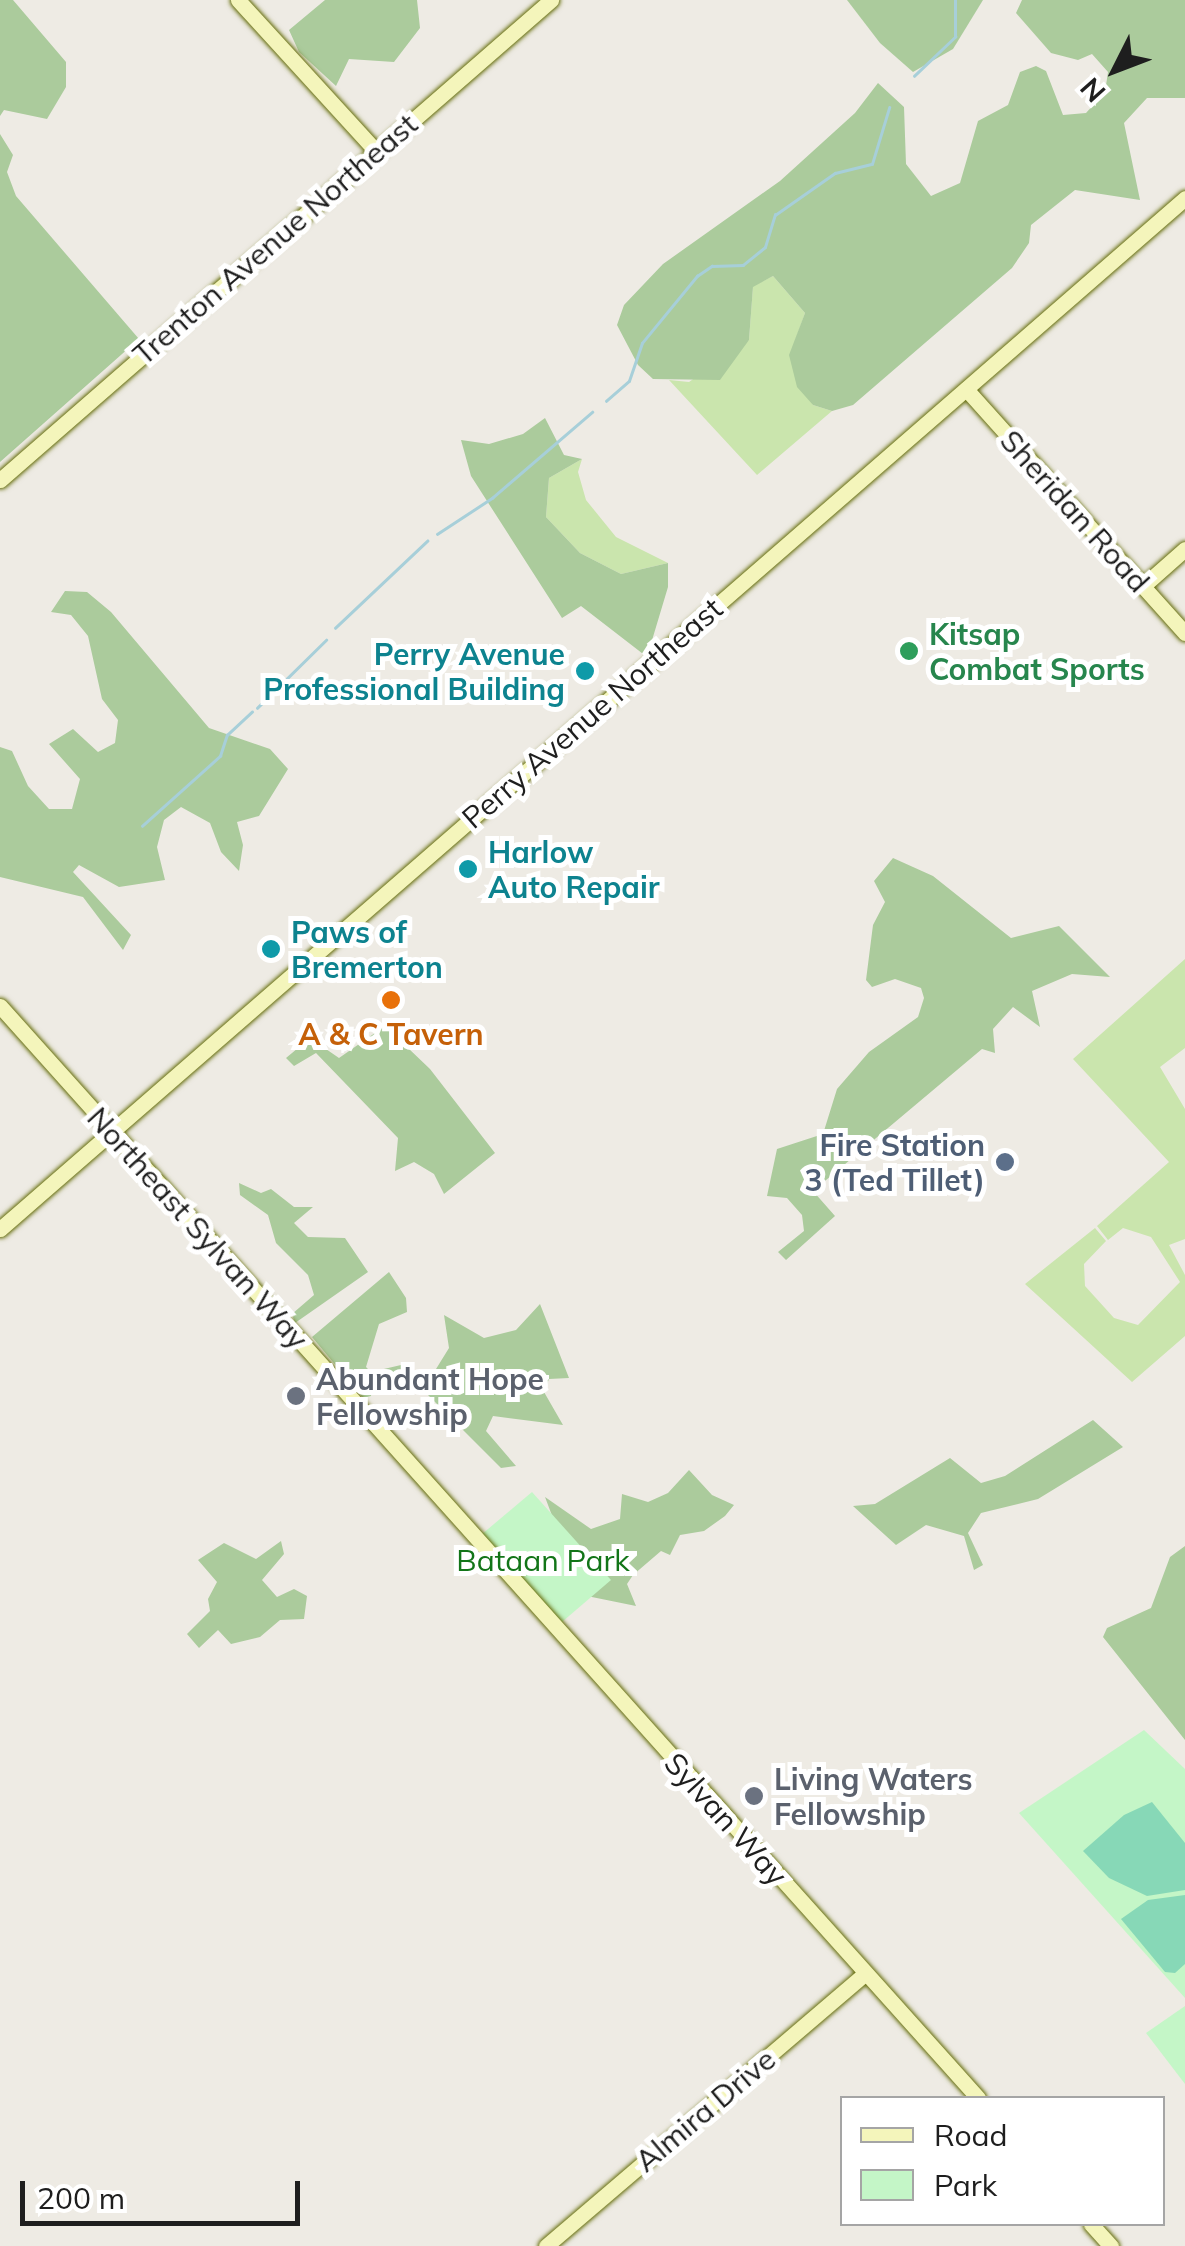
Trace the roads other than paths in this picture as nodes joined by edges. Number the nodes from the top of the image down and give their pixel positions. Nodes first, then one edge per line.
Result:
1 (238, 0) edge
2 (551, 0) edge
3 (376, 151) junction
4 (1185, 198) edge
5 (966, 388) junction
6 (0, 480) edge
7 (1185, 549) edge
8 (1144, 586) junction
9 (1185, 632) edge
10 (0, 1006) edge
11 (111, 1131) junction
12 (0, 1229) edge
13 (475, 1540) joint
14 (865, 1974) junction
15 (976, 2096) edge
16 (1093, 2226) edge
17 (546, 2246) edge
18 (1111, 2246) edge

1 - 3 main road
2 - 3 main road, Trenton Avenue Northeast
3 - 6 main road, Trenton Avenue Northeast
4 - 5 main road, Perry Avenue Northeast
5 - 8 main road, Sheridan Road
5 - 11 main road, Perry Avenue Northeast
7 - 8 main road
8 - 9 main road, Sheridan Road
10 - 11 main road, Northeast Sylvan Way
11 - 12 main road, Perry Avenue Northeast
11 - 13 main road, Northeast Sylvan Way
13 - 14 main road, Sylvan Way
14 - 15 main road, Sylvan Way
14 - 17 main road, Almira Drive
16 - 18 main road

